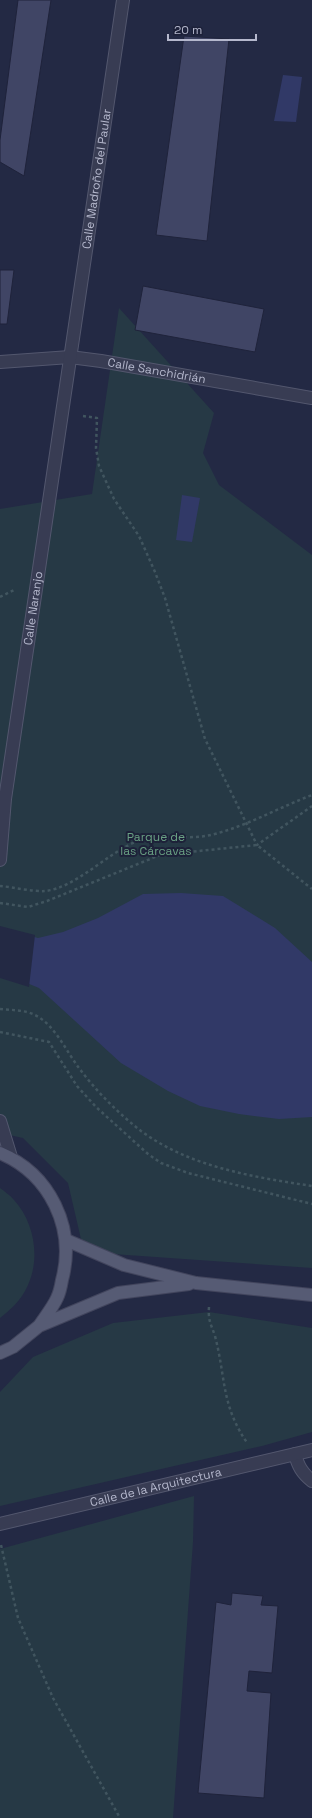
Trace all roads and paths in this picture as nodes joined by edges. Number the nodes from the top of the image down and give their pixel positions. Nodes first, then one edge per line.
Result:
1 (123, 0) edge
2 (70, 357) junction
3 (0, 362) edge
4 (312, 398) edge
5 (63, 415) junction
6 (312, 795) edge
7 (312, 806) edge
8 (247, 824) junction
9 (257, 845) junction
10 (0, 860) edge
11 (0, 886) edge
12 (312, 889) edge
13 (0, 903) edge
14 (0, 1009) edge
15 (0, 1032) edge
16 (0, 1121) edge
17 (0, 1152) edge
18 (12, 1158) junction
19 (312, 1186) edge
20 (312, 1204) edge
21 (66, 1240) junction
22 (196, 1283) junction
23 (212, 1285) junction
24 (312, 1295) edge
25 (39, 1326) junction
26 (0, 1353) edge
27 (312, 1450) edge
28 (295, 1454) junction
29 (261, 1462) junction
30 (312, 1481) edge
31 (0, 1524) edge
32 (0, 1538) edge
33 (120, 1818) edge

1 - 2 street, Calle Madroño del Paular
2 - 3 street, Calle Sanchidrián
2 - 4 street, Calle Sanchidrián
2 - 5 street, Calle Naranjo
5 - 8 path
5 - 10 street, Calle Naranjo
6 - 8 path
7 - 9 path
8 - 9 path
8 - 11 path
9 - 12 path
9 - 13 path
14 - 19 path
15 - 20 path
16 - 18 street
17 - 18 main road
18 - 21 main road
21 - 22 main road
21 - 25 main road
22 - 23 main road
22 - 25 main road
23 - 24 main road
23 - 29 path
25 - 26 main road
27 - 28 street, Calle de la Arquitectura
28 - 29 street, Calle de la Arquitectura
28 - 30 street
29 - 31 street, Calle de la Arquitectura
32 - 33 path

